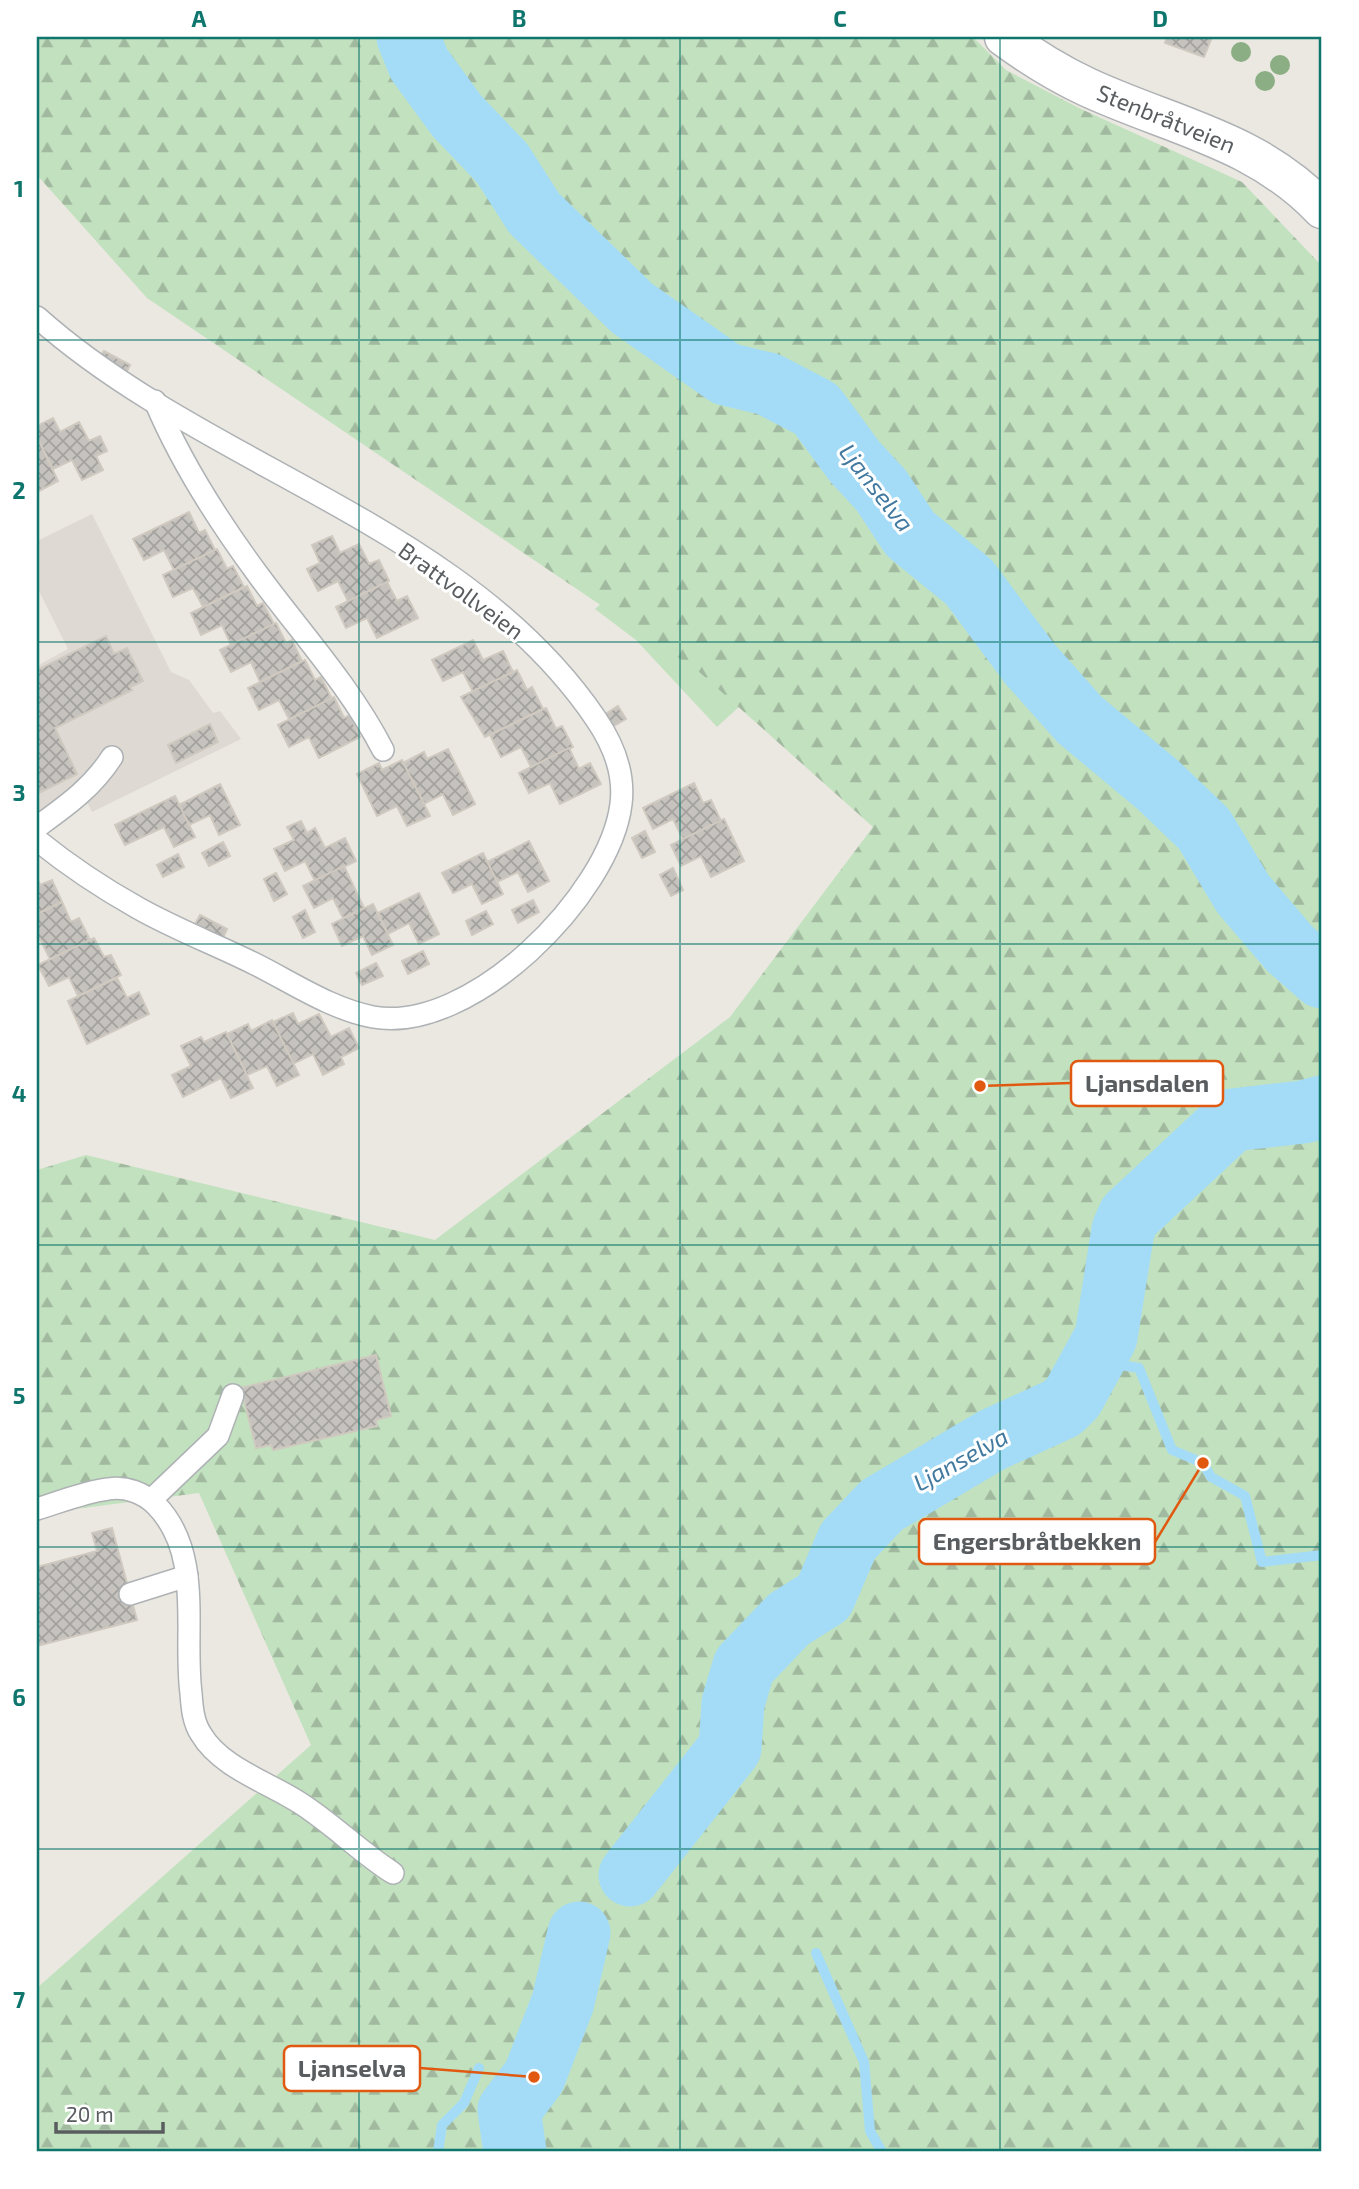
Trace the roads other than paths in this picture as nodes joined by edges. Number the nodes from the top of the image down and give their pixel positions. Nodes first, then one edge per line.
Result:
1 (1004, 37) edge
2 (1322, 209) edge
3 (37, 317) edge
4 (155, 401) junction
5 (383, 750) dead end
6 (112, 757) dead end
7 (37, 827) edge
8 (37, 840) edge
9 (233, 1395) dead end
10 (151, 1500) junction
11 (37, 1509) edge
12 (187, 1576) junction
13 (130, 1594) dead end
14 (393, 1873) dead end

1 - 2 street, Stenbråtveien
3 - 4 lane, Brattvollveien
4 - 5 lane
4 - 8 lane, Brattvollveien
6 - 7 lane
9 - 10 lane
10 - 11 lane
10 - 12 lane
12 - 13 lane
12 - 14 lane

